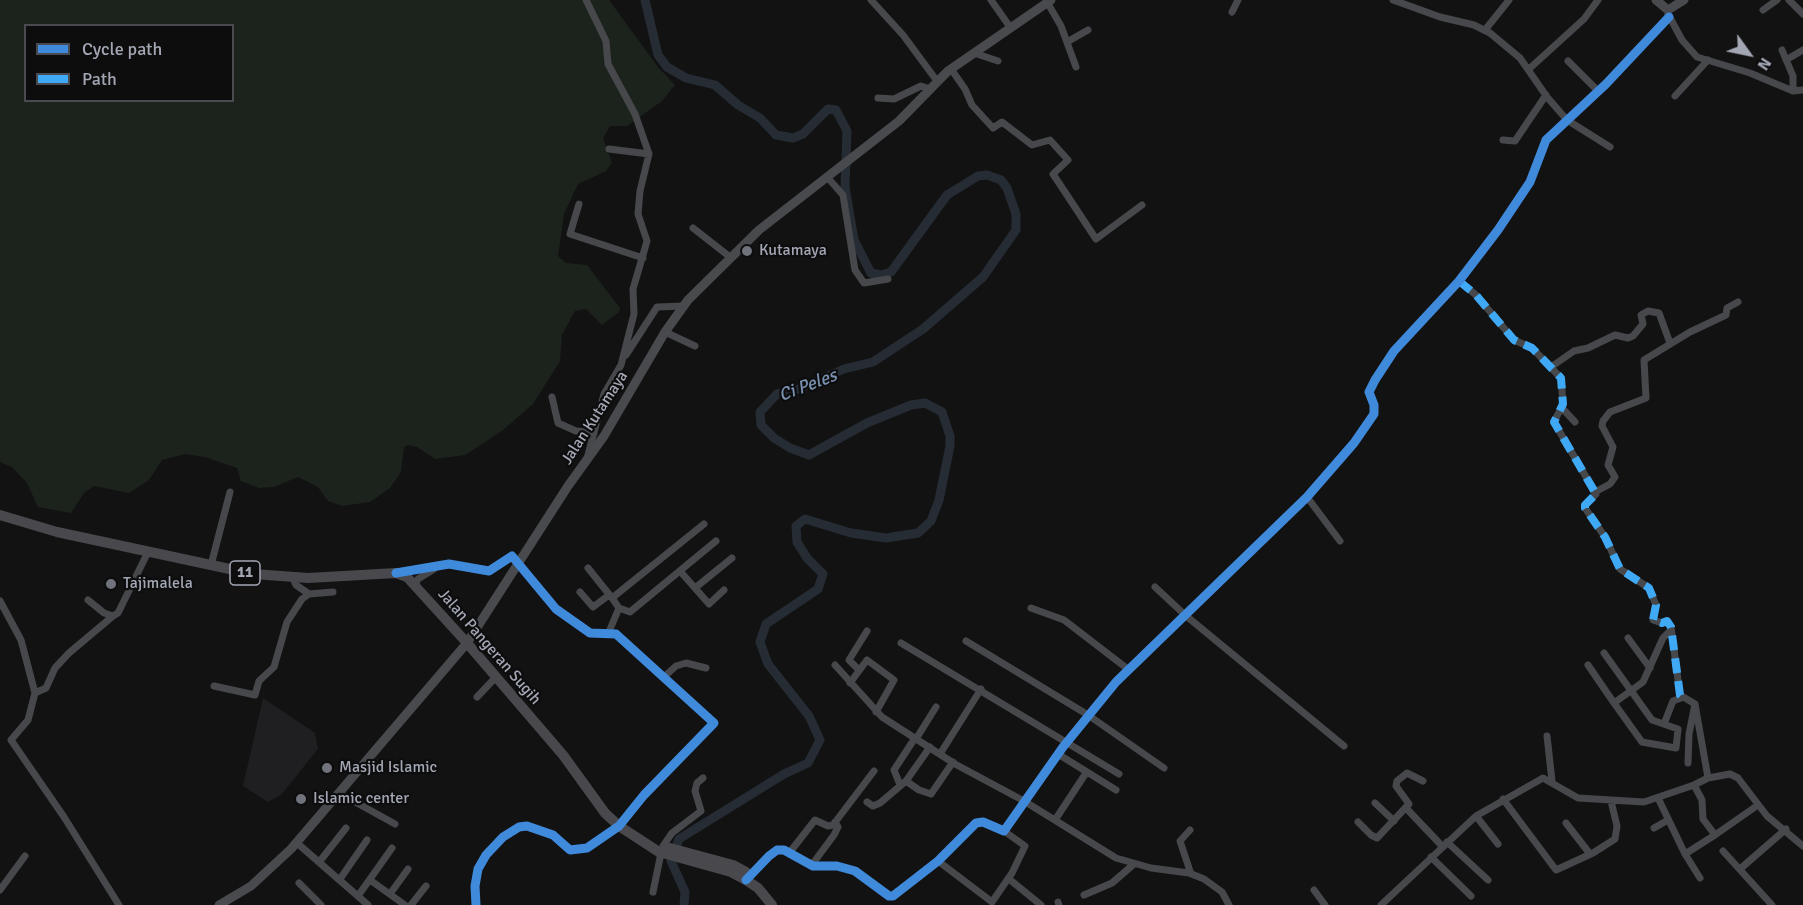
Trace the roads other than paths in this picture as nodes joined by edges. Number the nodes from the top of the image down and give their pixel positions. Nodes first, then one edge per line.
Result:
1 (586, 0) edge
2 (871, 0) edge
3 (991, 0) edge
4 (1238, 0) edge
5 (1393, 0) edge
6 (1509, 0) edge
7 (1598, 0) edge
8 (1656, 0) edge
9 (1684, 0) edge
10 (1777, 0) edge
11 (1789, 0) edge
12 (1049, 1) edge
13 (1405, 2) edge
14 (1763, 10) dead end
15 (1232, 12) dead end
16 (1668, 13) junction
17 (1803, 14) edge
18 (1010, 27) junction
19 (1088, 30) dead end
20 (1485, 30) junction
21 (1067, 42) junction
22 (1782, 50) dead end
23 (1803, 50) edge
24 (974, 53) junction
25 (1708, 60) junction
26 (1786, 60) junction
27 (998, 61) dead end
28 (1568, 61) dead end
29 (1076, 67) dead end
30 (951, 69) junction
31 (1529, 69) junction
32 (934, 85) junction
33 (1598, 91) junction
34 (1800, 93) edge
35 (1546, 95) junction
36 (1675, 96) dead end
37 (878, 98) dead end
38 (1567, 120) junction
39 (1503, 140) dead end
40 (1610, 147) dead end
41 (609, 149) dead end
42 (649, 154) junction
43 (828, 178) junction
44 (579, 204) dead end
45 (1142, 205) dead end
46 (693, 228) dead end
47 (730, 257) junction
48 (644, 258) junction
49 (888, 279) dead end
50 (1459, 281) junction
51 (1738, 302) dead end
52 (684, 306) junction
53 (665, 332) junction
54 (1670, 343) junction
55 (695, 346) dead end
56 (621, 365) junction
57 (1551, 367) junction
58 (552, 397) dead end
59 (1562, 408) junction
60 (1575, 422) dead end
61 (594, 433) junction
62 (587, 461) junction
63 (230, 492) dead end
64 (1595, 492) junction
65 (1307, 497) junction
66 (0, 515) edge
67 (704, 524) dead end
68 (716, 541) dead end
69 (1340, 541) dead end
70 (148, 552) junction
71 (732, 558) dead end
72 (518, 562) junction
73 (211, 565) junction
74 (438, 566) junction
75 (588, 568) dead end
76 (680, 571) junction
77 (396, 573) junction
78 (293, 578) junction
79 (415, 586) junction
80 (1155, 587) dead end
81 (695, 588) junction
82 (724, 590) dead end
83 (580, 591) dead end
84 (333, 592) dead end
85 (309, 594) junction
86 (610, 596) junction
87 (88, 600) dead end
88 (0, 601) edge
89 (619, 608) junction
90 (1031, 608) dead end
91 (1185, 615) junction
92 (113, 616) junction
93 (1671, 630) junction
94 (867, 631) dead end
95 (608, 634) junction
96 (1628, 638) dead end
97 (966, 641) dead end
98 (467, 643) junction
99 (901, 643) dead end
100 (1604, 653) dead end
101 (835, 665) dead end
102 (1588, 665) dead end
103 (706, 668) dead end
104 (1650, 668) junction
105 (860, 670) junction
106 (1129, 670) junction
107 (665, 676) junction
108 (496, 677) junction
109 (850, 683) junction
110 (214, 686) dead end
111 (981, 690) junction
112 (1630, 690) junction
113 (36, 693) junction
114 (477, 697) dead end
115 (1684, 700) junction
116 (1614, 703) junction
117 (1695, 704) junction
118 (936, 707) dead end
119 (876, 712) junction
120 (1088, 715) junction
121 (1664, 724) junction
122 (1547, 736) dead end
123 (915, 738) junction
124 (1067, 742) junction
125 (1344, 746) dead end
126 (930, 747) junction
127 (940, 754) junction
128 (1058, 754) junction
129 (953, 762) junction
130 (1688, 763) dead end
131 (1164, 768) dead end
132 (874, 771) dead end
133 (1086, 773) junction
134 (1119, 774) dead end
135 (703, 778) dead end
136 (1708, 778) junction
137 (1423, 781) dead end
138 (1552, 781) junction
139 (903, 783) junction
140 (1694, 785) junction
141 (1116, 790) dead end
142 (339, 793) junction
143 (1658, 798) junction
144 (1503, 799) junction
145 (1024, 801) junction
146 (1611, 801) junction
147 (867, 802) dead end
148 (1375, 803) dead end
149 (1758, 805) junction
150 (1406, 808) junction
151 (1476, 816) junction
152 (1055, 820) junction
153 (1668, 820) junction
154 (1394, 821) junction
155 (835, 822) junction
156 (1358, 822) dead end
157 (1566, 823) dead end
158 (395, 824) dead end
159 (619, 826) junction
160 (346, 828) dead end
161 (1654, 828) dead end
162 (1786, 829) junction
163 (1190, 830) dead end
164 (1004, 831) junction
165 (1715, 835) junction
166 (367, 840) dead end
167 (297, 843) junction
168 (1444, 844) junction
169 (1498, 844) dead end
170 (1803, 846) edge
171 (392, 848) dead end
172 (664, 850) junction
173 (1723, 851) dead end
174 (790, 852) junction
175 (1590, 854) junction
176 (1685, 854) junction
177 (25, 856) dead end
178 (1431, 857) junction
179 (320, 861) junction
180 (938, 861) junction
181 (1134, 864) junction
182 (811, 866) junction
183 (408, 869) dead end
184 (1740, 869) junction
185 (1191, 874) junction
186 (748, 877) junction
187 (1700, 878) dead end
188 (340, 879) junction
189 (1008, 879) junction
190 (370, 880) junction
191 (1488, 880) dead end
192 (299, 883) dead end
193 (426, 886) dead end
194 (0, 890) edge
195 (1314, 890) dead end
196 (653, 892) dead end
197 (390, 894) junction
198 (1084, 895) dead end
199 (1471, 896) dead end
200 (359, 897) junction
201 (119, 905) edge
202 (219, 905) edge
203 (321, 905) edge
204 (355, 905) edge
205 (368, 905) edge
206 (405, 905) edge
207 (411, 905) edge
208 (476, 905) edge
209 (774, 905) edge
210 (1041, 905) edge
211 (1229, 905) edge
212 (1325, 905) edge
213 (1381, 905) edge
214 (1772, 905) edge

1 - 42 street
2 - 32 street
3 - 18 street
4 - 15 street
5 - 13 street
6 - 20 street
7 - 31 street
8 - 16 main road
9 - 16 main road
10 - 14 street
11 - 17 street
12 - 18 main road, Jalan Kutamaya
12 - 21 street
13 - 20 street
16 - 25 street
16 - 33 street
18 - 24 main road, Jalan Kutamaya
19 - 21 street
20 - 31 street
21 - 29 street
22 - 26 street
23 - 26 street
24 - 27 street
24 - 30 main road, Jalan Kutamaya
25 - 34 street
25 - 36 street
26 - 34 street
28 - 33 street
30 - 32 main road, Jalan Kutamaya
30 - 45 street
31 - 35 street
32 - 37 street
32 - 43 main road, Jalan Kutamaya
33 - 38 street
35 - 38 street
35 - 39 street
38 - 40 street
38 - 50 street
41 - 42 street
42 - 48 street
43 - 47 main road, Jalan Kutamaya
43 - 49 street
44 - 48 street
46 - 47 street
47 - 52 main road, Jalan Kutamaya
48 - 56 street
50 - 57 street
50 - 65 street
51 - 54 street
52 - 53 main road, Jalan Kutamaya
52 - 56 street
53 - 55 street
53 - 62 main road, Jalan Kutamaya
54 - 57 street
54 - 64 street
56 - 61 street
57 - 59 street
58 - 61 street
59 - 60 street
59 - 64 street
61 - 62 street
62 - 72 main road, Jalan Kutamaya
63 - 73 street
64 - 93 street
65 - 69 street
65 - 91 street
66 - 70 highway, 11
67 - 86 street
68 - 76 street
70 - 73 highway, 11
70 - 92 street
71 - 81 street
72 - 74 street
72 - 95 street
72 - 98 main road, Jalan Kutamaya
73 - 78 highway, 11
74 - 77 street
74 - 79 street
75 - 86 street
76 - 81 street
76 - 89 street
77 - 78 highway, 11
77 - 79 highway, Jalan Pangeran Sugih
78 - 85 street
79 - 98 highway, Jalan Pangeran Sugih
80 - 91 street
81 - 82 street
83 - 86 street
84 - 85 street
85 - 110 street
86 - 89 street
87 - 92 street
88 - 113 street
89 - 95 street
90 - 106 street
91 - 106 street
91 - 125 street
92 - 113 street
93 - 104 street
93 - 115 street
94 - 105 street
95 - 107 street
96 - 104 street
97 - 120 street
98 - 108 highway, Jalan Pangeran Sugih
98 - 142 main road, Jalan Kutamaya
99 - 111 street
100 - 112 street
101 - 109 street
102 - 116 street
103 - 107 street
104 - 112 street
105 - 109 street
105 - 119 street
106 - 120 street
107 - 159 street
108 - 114 street
108 - 159 highway, Jalan Pangeran Sugih
109 - 119 street
111 - 124 street
111 - 127 street
112 - 116 street
112 - 121 street
113 - 201 street
115 - 117 street
115 - 121 street
116 - 121 street
117 - 130 street
117 - 136 street
118 - 123 street
119 - 123 street
120 - 124 street
120 - 131 street
122 - 138 street
123 - 126 street
123 - 139 street
124 - 128 street
124 - 134 street
126 - 127 street
126 - 139 street
127 - 129 street
128 - 133 street
128 - 145 street
129 - 139 street
129 - 145 street
132 - 155 street
133 - 141 street
133 - 152 street
135 - 172 street
136 - 140 street
136 - 149 street
137 - 150 street
138 - 144 street
138 - 146 street
139 - 147 street
140 - 143 street
140 - 165 street
142 - 158 street
142 - 167 main road, Jalan Kutamaya
143 - 146 street
143 - 153 street
144 - 151 street
144 - 175 street
145 - 152 street
145 - 164 street
146 - 175 street
148 - 154 street
149 - 162 street
149 - 165 street
150 - 154 street
150 - 168 street
151 - 168 street
151 - 169 street
152 - 181 street
153 - 161 street
153 - 176 street
154 - 156 street
155 - 174 street
155 - 182 street
157 - 175 street
159 - 172 highway, Jalan Pangeran Sugih
159 - 208 street
160 - 179 street
162 - 170 street
162 - 184 street
163 - 185 street
164 - 180 street
164 - 189 street
165 - 176 street
166 - 188 street
167 - 179 street
167 - 202 main road, Jalan Kutamaya
168 - 178 street
168 - 191 street
171 - 190 street
172 - 186 highway, Jalan Pangeran Sugih
172 - 196 street
173 - 184 street
174 - 182 street
174 - 186 street
176 - 187 street
177 - 194 street
178 - 199 street
178 - 213 street
179 - 188 street
180 - 182 street
180 - 189 street
181 - 185 street
181 - 198 street
183 - 197 street
184 - 214 street
185 - 211 street
186 - 209 highway
188 - 200 street
189 - 210 street
190 - 197 street
190 - 200 street
192 - 203 street
193 - 207 street
195 - 212 street
197 - 206 street
200 - 204 street
200 - 205 street

